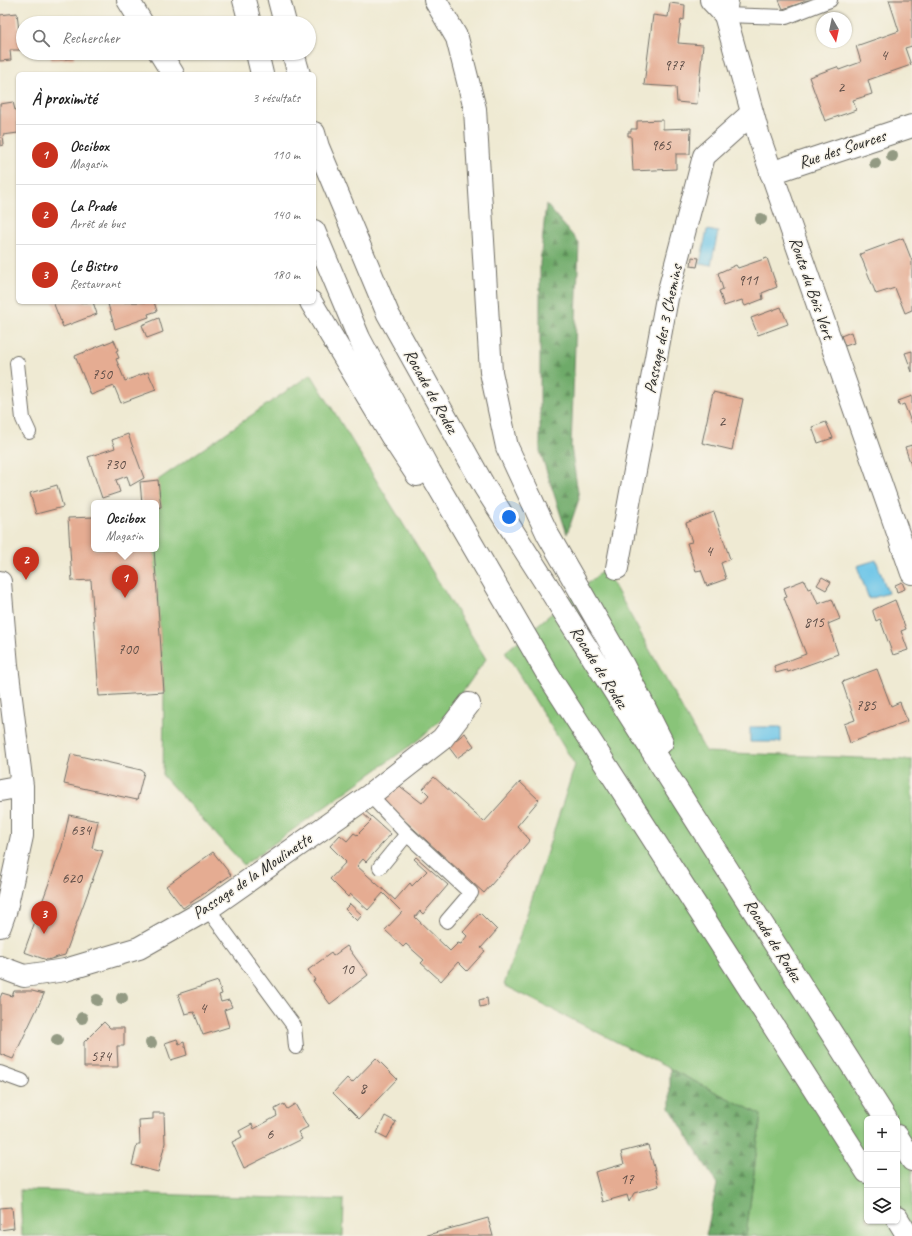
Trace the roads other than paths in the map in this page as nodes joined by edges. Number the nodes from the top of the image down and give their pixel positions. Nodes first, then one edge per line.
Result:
1 (128, 0) edge
2 (244, 0) edge
3 (279, 0) edge
4 (435, 0) edge
5 (830, 0) edge
6 (721, 5) edge
7 (138, 16) edge
8 (248, 16) edge
9 (283, 16) edge
10 (164, 60) edge
11 (259, 60) edge
12 (295, 60) edge
13 (172, 72) edge
14 (262, 72) edge
15 (298, 72) edge
16 (752, 113) junction
17 (912, 126) edge
18 (316, 139) edge
19 (771, 173) junction
20 (316, 237) edge
21 (312, 304) edge
22 (18, 363) dead end
23 (29, 432) dead end
24 (617, 568) dead end
25 (912, 573) edge
26 (0, 582) edge
27 (548, 675) junction
28 (469, 704) dead end
29 (22, 786) junction
30 (0, 790) edge
31 (370, 795) junction
32 (407, 834) junction
33 (724, 863) junction
34 (380, 867) dead end
35 (208, 909) junction
36 (447, 921) dead end
37 (0, 926) edge
38 (0, 967) edge
39 (296, 1047) dead end
40 (0, 1073) edge
41 (22, 1081) dead end
42 (884, 1116) edge
43 (900, 1141) edge
44 (912, 1160) edge
45 (864, 1167) edge
46 (900, 1223) edge
47 (908, 1236) edge

1 - 7 main road
2 - 8 main road
3 - 9 main road
4 - 33 main road
5 - 6 lane
6 - 16 main road, Route du Bois Vert
10 - 13 main road
11 - 14 main road
12 - 15 main road
16 - 19 main road, Route du Bois Vert
16 - 24 main road, Passage des 3 Chemins
17 - 19 main road, Rue des Sources
18 - 33 main road, Rocade de Rodez
19 - 25 main road, Route du Bois Vert
20 - 27 main road
21 - 27 main road
22 - 23 lane
26 - 29 main road
27 - 45 main road
28 - 31 main road, Passage de la Moulinette
29 - 30 main road
29 - 37 main road
31 - 32 lane
31 - 35 main road, Passage de la Moulinette
32 - 34 lane
32 - 36 lane
33 - 42 main road, Rocade de Rodez
35 - 38 main road, Passage de la Moulinette
35 - 39 lane
40 - 41 lane
43 - 44 main road
46 - 47 main road

